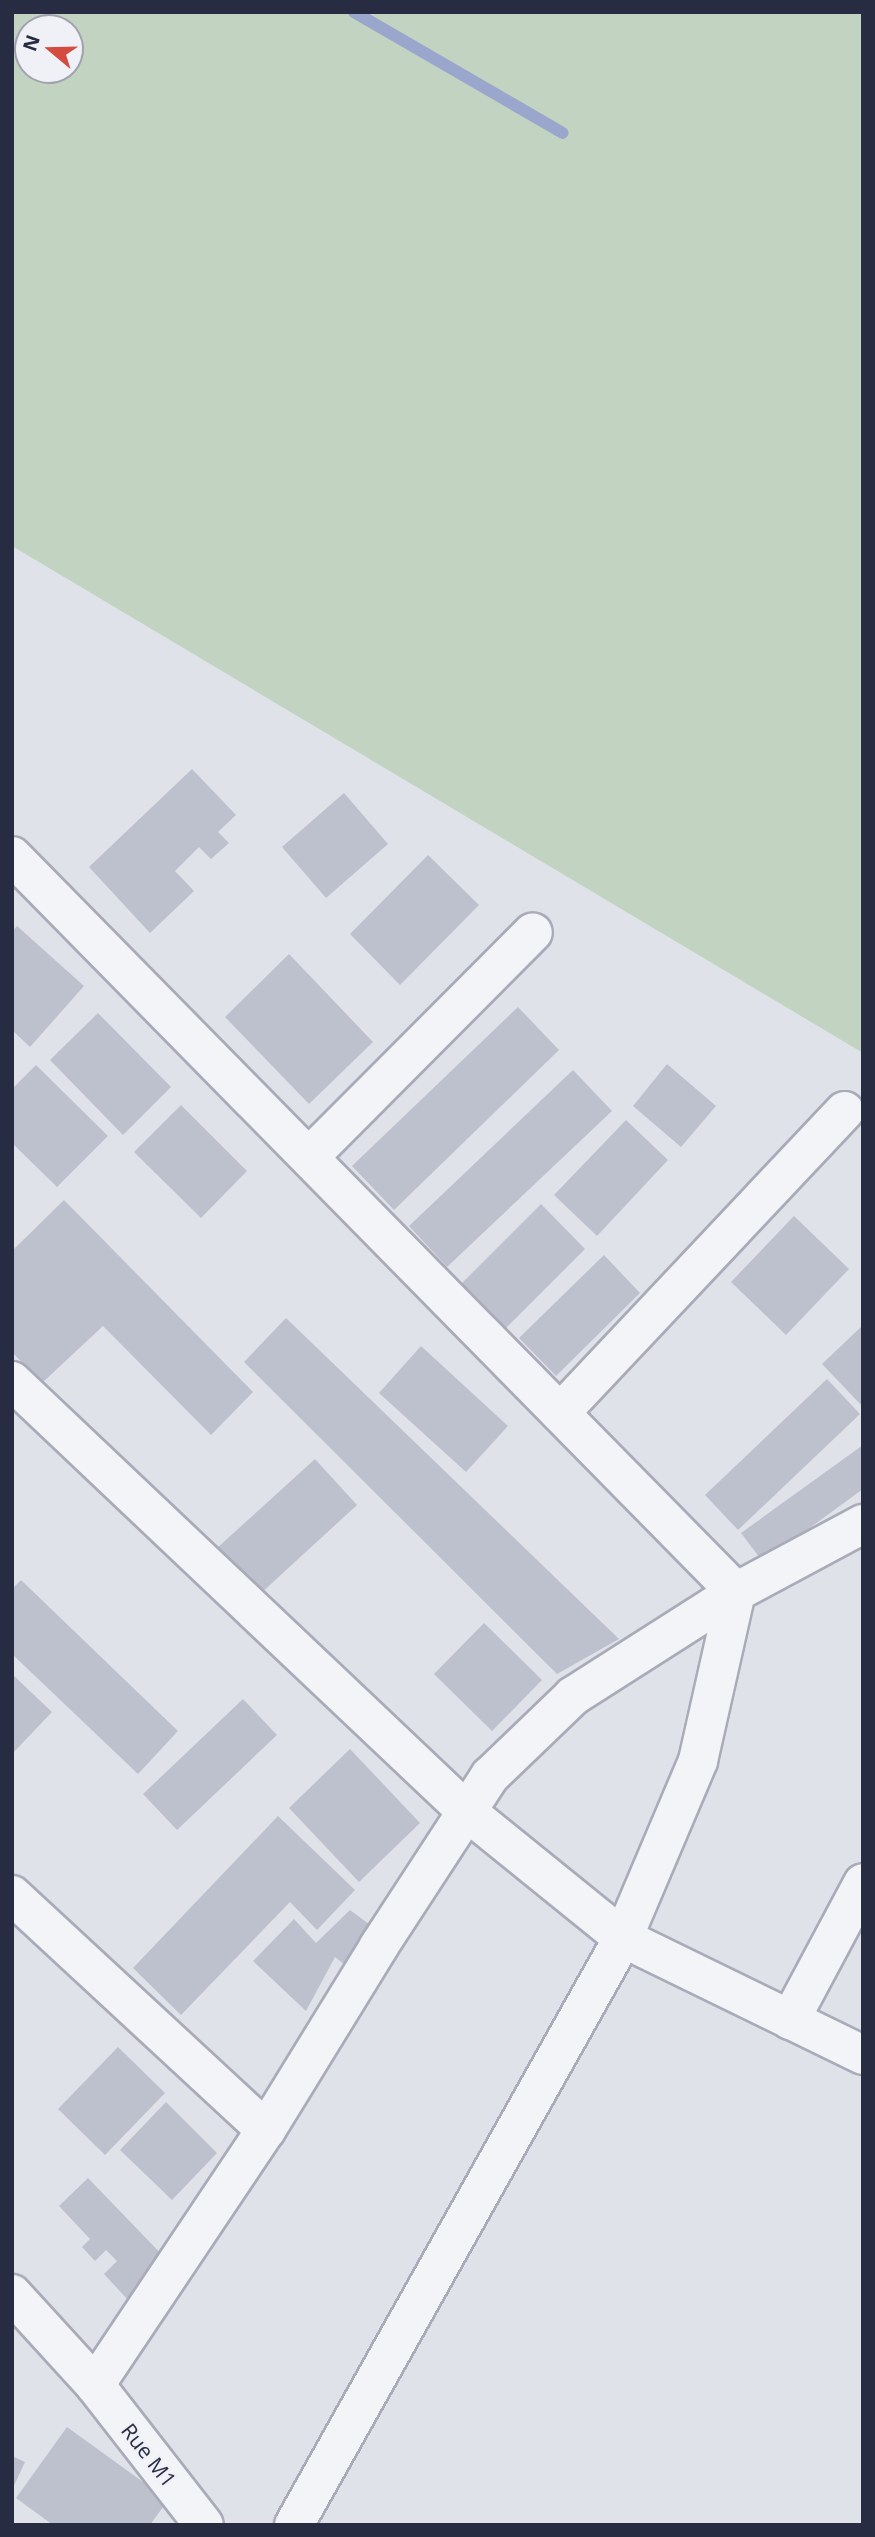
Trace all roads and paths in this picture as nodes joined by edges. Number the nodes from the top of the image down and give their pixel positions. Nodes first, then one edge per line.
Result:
1 (12, 856) edge
2 (533, 932) dead end
3 (845, 1111) dead end
4 (309, 1157) junction
5 (12, 1381) edge
6 (561, 1413) junction
7 (863, 1524) edge
8 (736, 1592) junction
9 (466, 1811) junction
10 (863, 1883) edge
11 (12, 1895) edge
12 (623, 1938) junction
13 (790, 2020) junction
14 (863, 2055) edge
15 (267, 2130) junction
16 (12, 2294) edge
17 (95, 2385) junction
18 (204, 2525) edge
19 (294, 2525) edge

1 - 4 street
2 - 4 street
3 - 6 street
4 - 6 street
5 - 9 street
6 - 8 street
7 - 8 street
8 - 9 street
8 - 12 street
9 - 12 street
9 - 15 street
10 - 13 street
11 - 15 street
12 - 13 street
12 - 19 street
13 - 14 street
15 - 17 street
16 - 17 street, Rue M1
17 - 18 street, Rue M1

